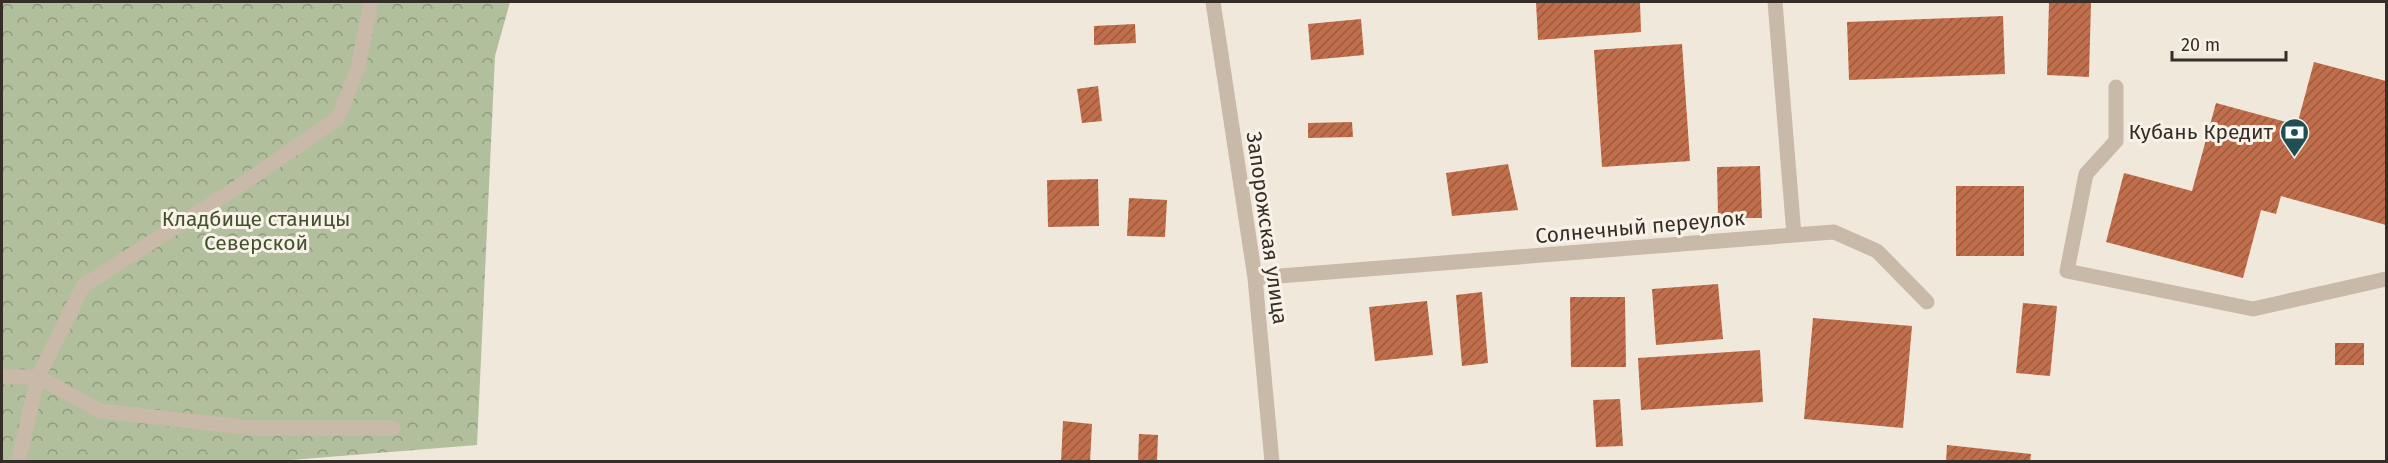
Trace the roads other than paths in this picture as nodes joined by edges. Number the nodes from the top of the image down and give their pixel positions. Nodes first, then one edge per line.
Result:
1 (370, 2) edge
2 (1213, 2) edge
3 (1775, 2) edge
4 (2116, 87) dead end
5 (1794, 236) junction
6 (1255, 278) junction
7 (2386, 279) edge
8 (1927, 302) dead end
9 (2, 376) edge
10 (38, 377) junction
11 (393, 428) dead end
12 (18, 462) edge
13 (1272, 462) edge

1 - 10 street
2 - 6 street, Запорожская улица
3 - 5 street
4 - 7 street
5 - 6 street, Солнечный переулок
5 - 8 street, Солнечный переулок
6 - 13 street, Запорожская улица
9 - 10 street
10 - 11 street
10 - 12 street

